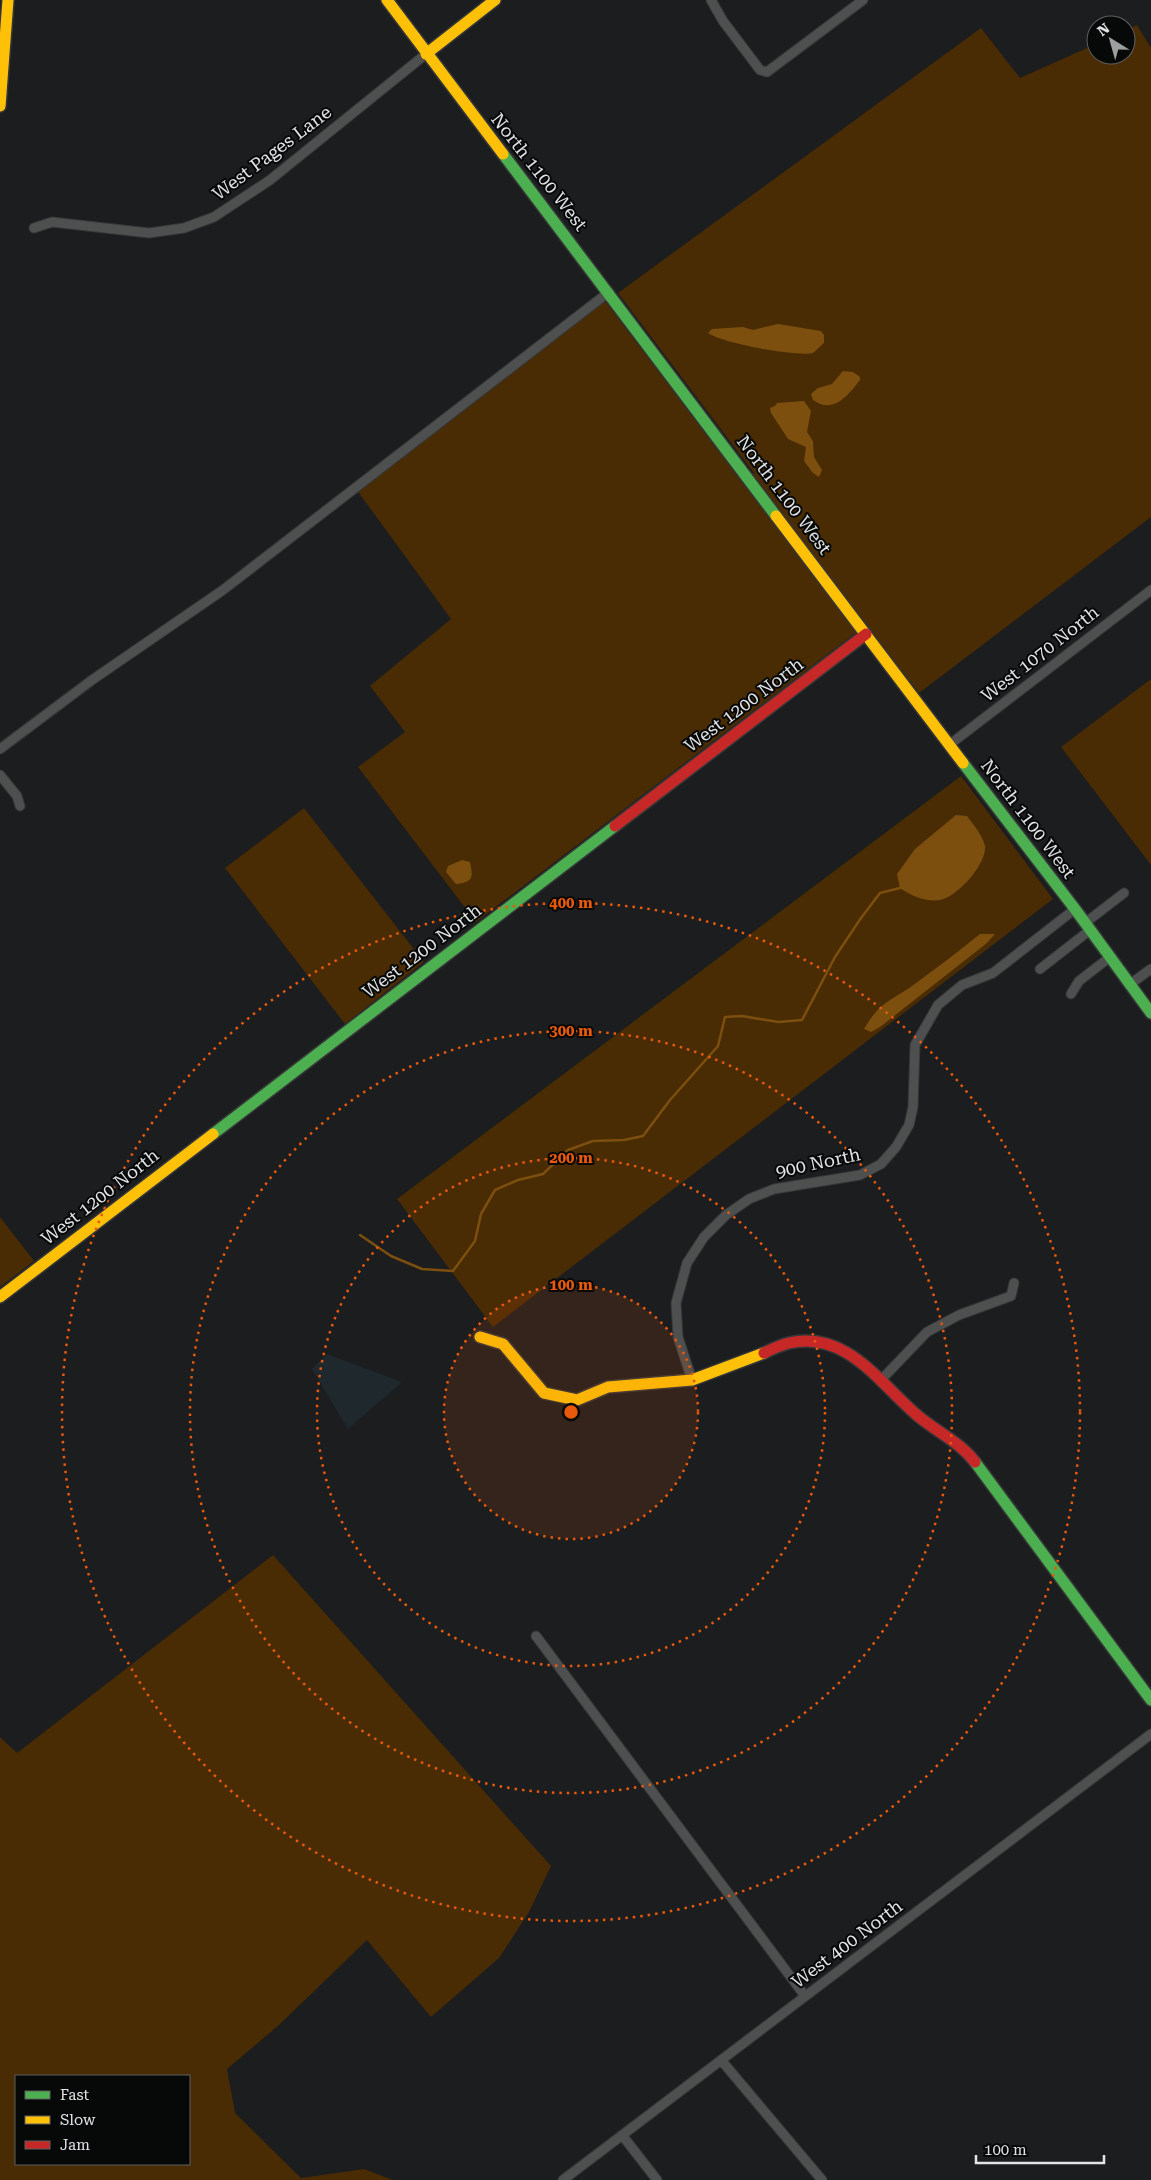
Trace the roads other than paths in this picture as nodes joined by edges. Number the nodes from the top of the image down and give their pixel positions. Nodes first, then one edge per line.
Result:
1 (8, 0) edge
2 (387, 0) edge
3 (494, 0) edge
4 (711, 0) edge
5 (863, 0) edge
6 (426, 54) junction
7 (0, 106) edge
8 (34, 228) dead end
9 (609, 292) junction
10 (1151, 590) edge
11 (866, 634) junction
12 (949, 745) junction
13 (0, 749) edge
14 (0, 775) edge
15 (20, 806) dead end
16 (1124, 893) dead end
17 (1075, 908) junction
18 (1088, 927) junction
19 (1110, 957) junction
20 (1040, 969) dead end
21 (1151, 969) edge
22 (1130, 985) junction
23 (1070, 994) dead end
24 (1151, 1013) edge
25 (1014, 1283) dead end
26 (0, 1297) edge
27 (480, 1337) dead end
28 (692, 1380) junction
29 (881, 1380) junction
30 (536, 1636) dead end
31 (1151, 1700) edge
32 (1151, 1734) edge
33 (805, 1996) junction
34 (720, 2060) junction
35 (622, 2135) junction
36 (562, 2180) edge
37 (657, 2180) edge
38 (822, 2180) edge

1 - 7 main road
2 - 6 main road, North 1100 West
3 - 6 main road, West Pages Lane
4 - 5 street
6 - 8 street, West Pages Lane
6 - 9 main road, North 1100 West
9 - 11 main road, North 1100 West
9 - 13 street
10 - 12 street, West 1070 North
11 - 12 main road, North 1100 West
11 - 26 main road, West 1200 North
12 - 17 main road, North 1100 West
14 - 15 street
16 - 18 street
17 - 18 main road, North 1100 West
17 - 28 street, 900 North
18 - 19 main road, North 1100 West
18 - 20 street
19 - 22 main road, North 1100 West
19 - 23 street
21 - 22 street
22 - 24 main road, North 1100 West
25 - 29 street
27 - 28 main road
28 - 29 main road
29 - 31 main road
30 - 33 street
32 - 33 street, West 400 North
33 - 34 street, West 400 North
34 - 35 street, West 400 North
34 - 38 street
35 - 36 street, West 400 North
35 - 37 street

